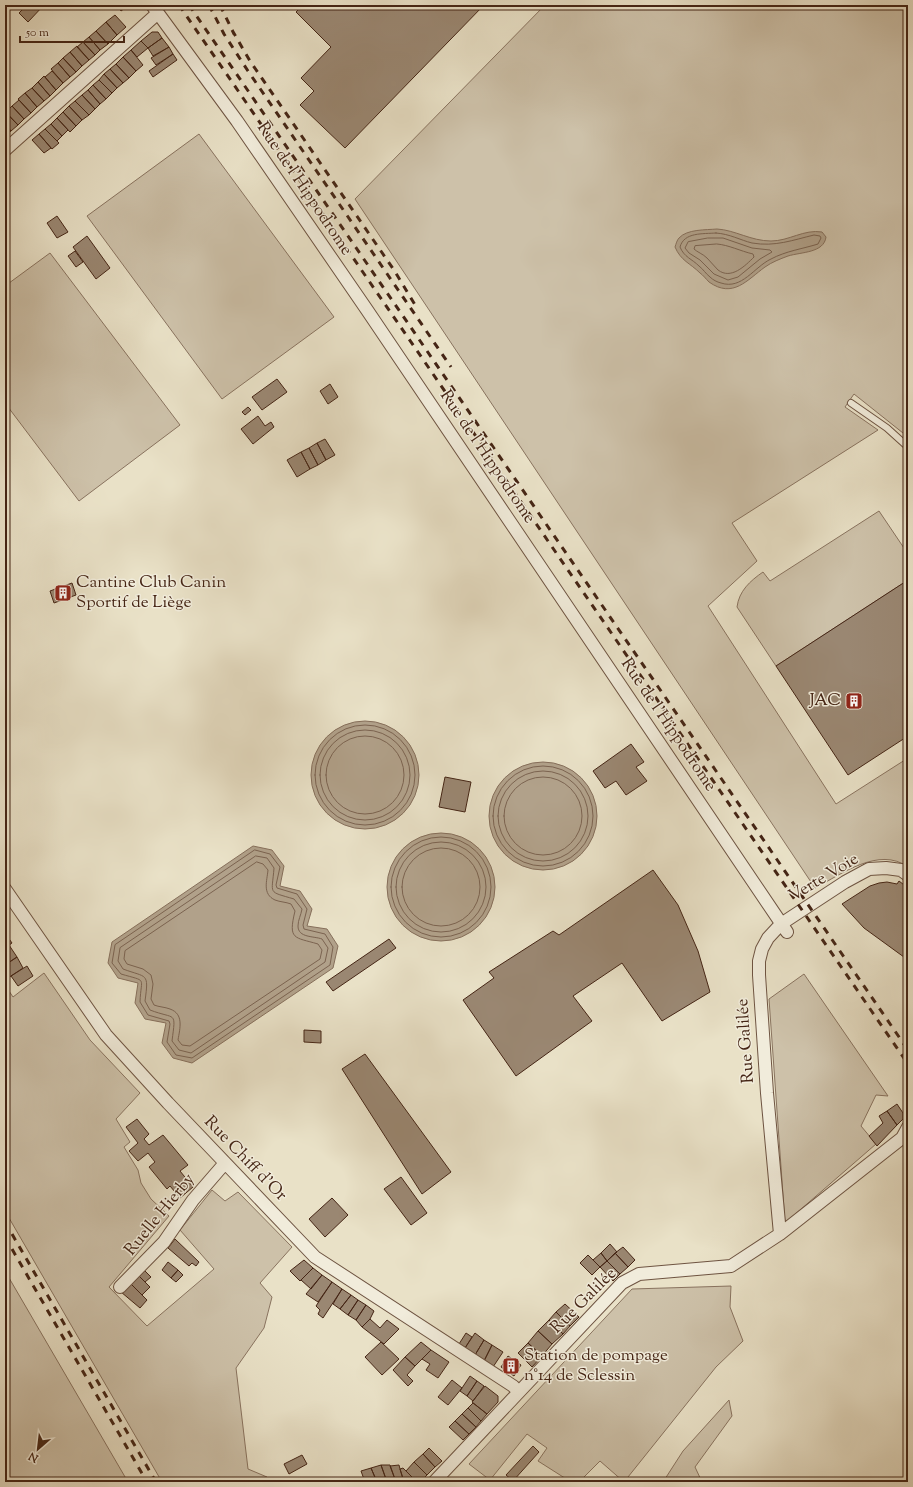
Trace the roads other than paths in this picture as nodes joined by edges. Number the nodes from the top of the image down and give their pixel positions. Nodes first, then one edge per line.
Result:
1 (155, 9) edge
2 (5, 150) edge
3 (850, 403) dead end
4 (908, 447) edge
5 (908, 875) edge
6 (5, 889) edge
7 (784, 928) junction
8 (908, 1127) edge
9 (225, 1163) junction
10 (780, 1234) junction
11 (120, 1287) dead end
12 (519, 1392) junction
13 (434, 1482) edge

1 - 2 street
1 - 7 street, Rue de l'Hippodrome
3 - 4 lane
5 - 7 street, Verte Voie
6 - 9 street, Rue Chiff d'Or
7 - 10 street, Rue Galilée
8 - 10 street, Rue Galilée
9 - 11 street, Ruelle Hierby
9 - 12 street, Rue Chiff d'Or
10 - 12 street, Rue Galilée
12 - 13 street, Rue Galilée

